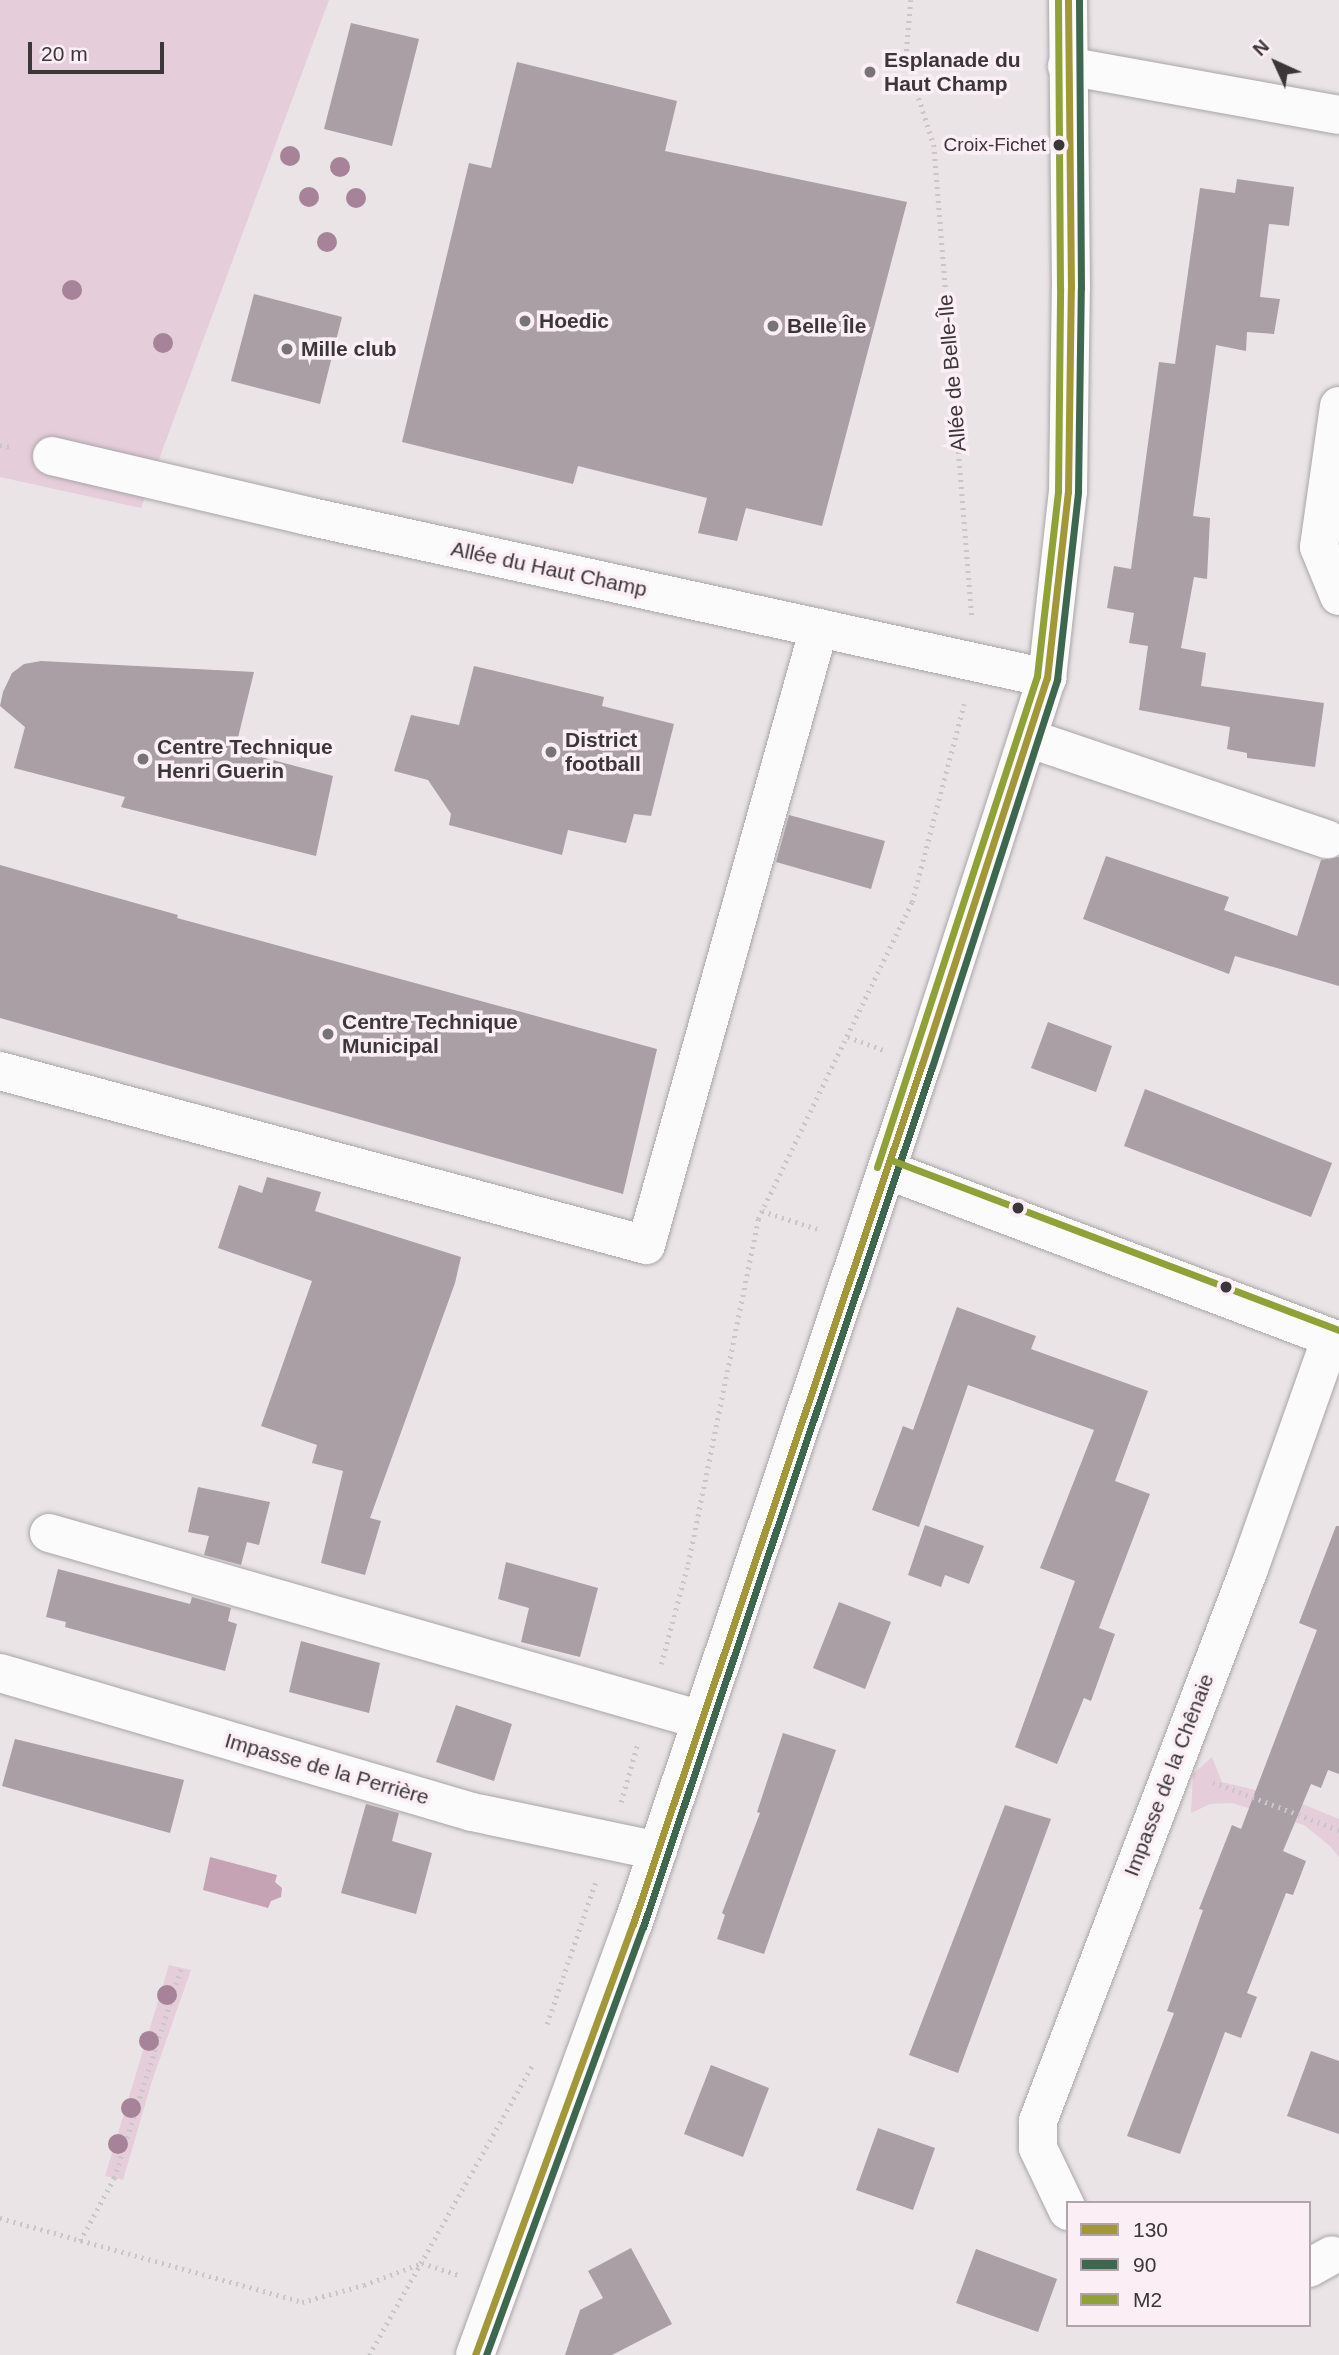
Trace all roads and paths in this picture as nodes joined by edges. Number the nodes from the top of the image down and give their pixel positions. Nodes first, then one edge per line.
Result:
1 (911, 0) edge
2 (1068, 0) edge
3 (906, 58) junction
4 (1067, 66) junction
5 (1339, 115) edge
6 (1339, 406) edge
7 (52, 457) dead end
8 (1339, 596) edge
9 (819, 628) junction
10 (975, 660) junction
11 (1047, 678) junction
12 (1028, 738) junction
13 (1327, 839) dead end
14 (0, 1070) edge
15 (887, 1170) junction
16 (762, 1211) junction
17 (862, 1244) junction
18 (1335, 1339) edge
19 (48, 1533) dead end
20 (0, 1673) edge
21 (649, 1706) junction
22 (701, 1720) junction
23 (1173, 1766) junction
24 (1339, 1829) edge
25 (610, 1840) junction
26 (658, 1851) junction
27 (181, 1968) dead end
28 (543, 2035) dead end
29 (534, 2061) dead end
30 (1066, 2207) edge
31 (0, 2218) edge
32 (80, 2241) junction
33 (422, 2263) junction
34 (500, 2288) junction
35 (369, 2355) edge
36 (475, 2355) edge

1 - 3 path
2 - 4 street
3 - 4 path
3 - 10 path, Allée de Belle-Île
4 - 5 street
4 - 11 street
6 - 8 street
7 - 9 street, Allée du Haut Champ
9 - 10 street, Allée du Haut Champ
9 - 14 street
10 - 11 street, Allée du Haut Champ
10 - 16 path, Allée de Belle-Île
11 - 12 street
12 - 13 street
12 - 15 street
15 - 17 street
15 - 18 street
16 - 17 path
16 - 21 path, Allée de Belle-Île
17 - 22 street
18 - 23 street, Impasse de la Chênaie
19 - 21 street
20 - 25 street, Impasse de la Perrière
21 - 22 street
21 - 25 path, Allée de Belle-Île
22 - 26 street
23 - 24 path
23 - 30 street, Impasse de la Chênaie
25 - 26 street, Impasse de la Perrière
25 - 28 path, Allée de Belle-Île
26 - 34 street
27 - 32 path
29 - 33 path
31 - 32 path
32 - 33 path
33 - 34 path
33 - 35 path
34 - 36 street

